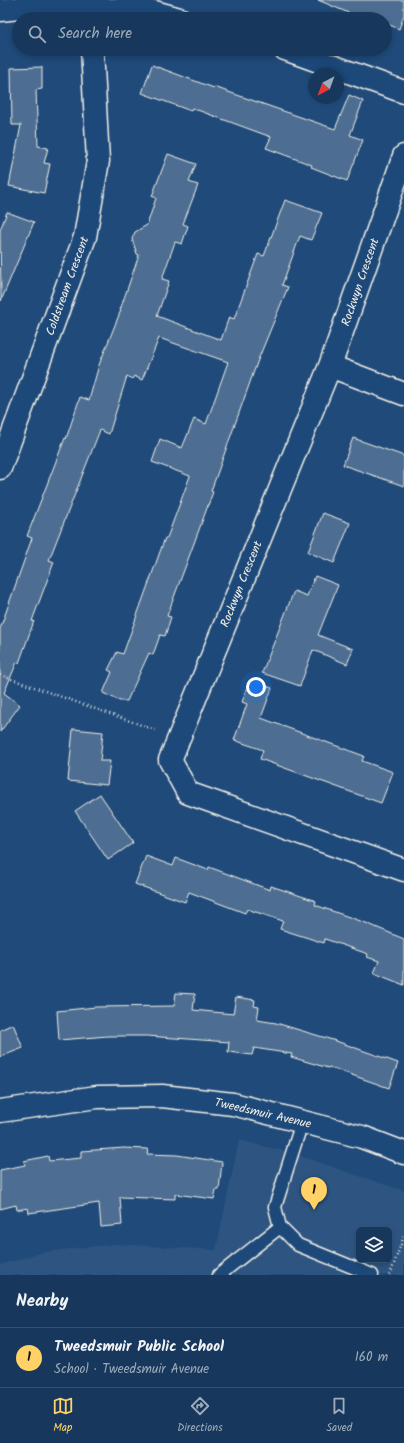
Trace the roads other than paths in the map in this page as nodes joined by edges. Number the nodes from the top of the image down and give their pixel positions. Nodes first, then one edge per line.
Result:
1 (0, 10) edge
2 (76, 12) edge
3 (116, 12) edge
4 (155, 12) edge
5 (92, 56) edge
6 (304, 56) edge
7 (404, 92) edge
8 (404, 156) edge
9 (330, 366) junction
10 (404, 394) edge
11 (0, 468) edge
12 (404, 870) edge
13 (0, 1112) edge
14 (302, 1122) junction
15 (404, 1153) edge
16 (280, 1227) junction
17 (219, 1275) edge
18 (372, 1275) edge

1 - 2 street
3 - 4 street
5 - 11 street, Coldstream Crescent
6 - 7 street
8 - 9 street, Rockwyn Crescent
9 - 10 street
9 - 12 street, Rockwyn Crescent
13 - 14 street, Tweedsmuir Avenue
14 - 15 street, Tweedsmuir Avenue
14 - 16 lane
16 - 17 lane
16 - 18 lane

